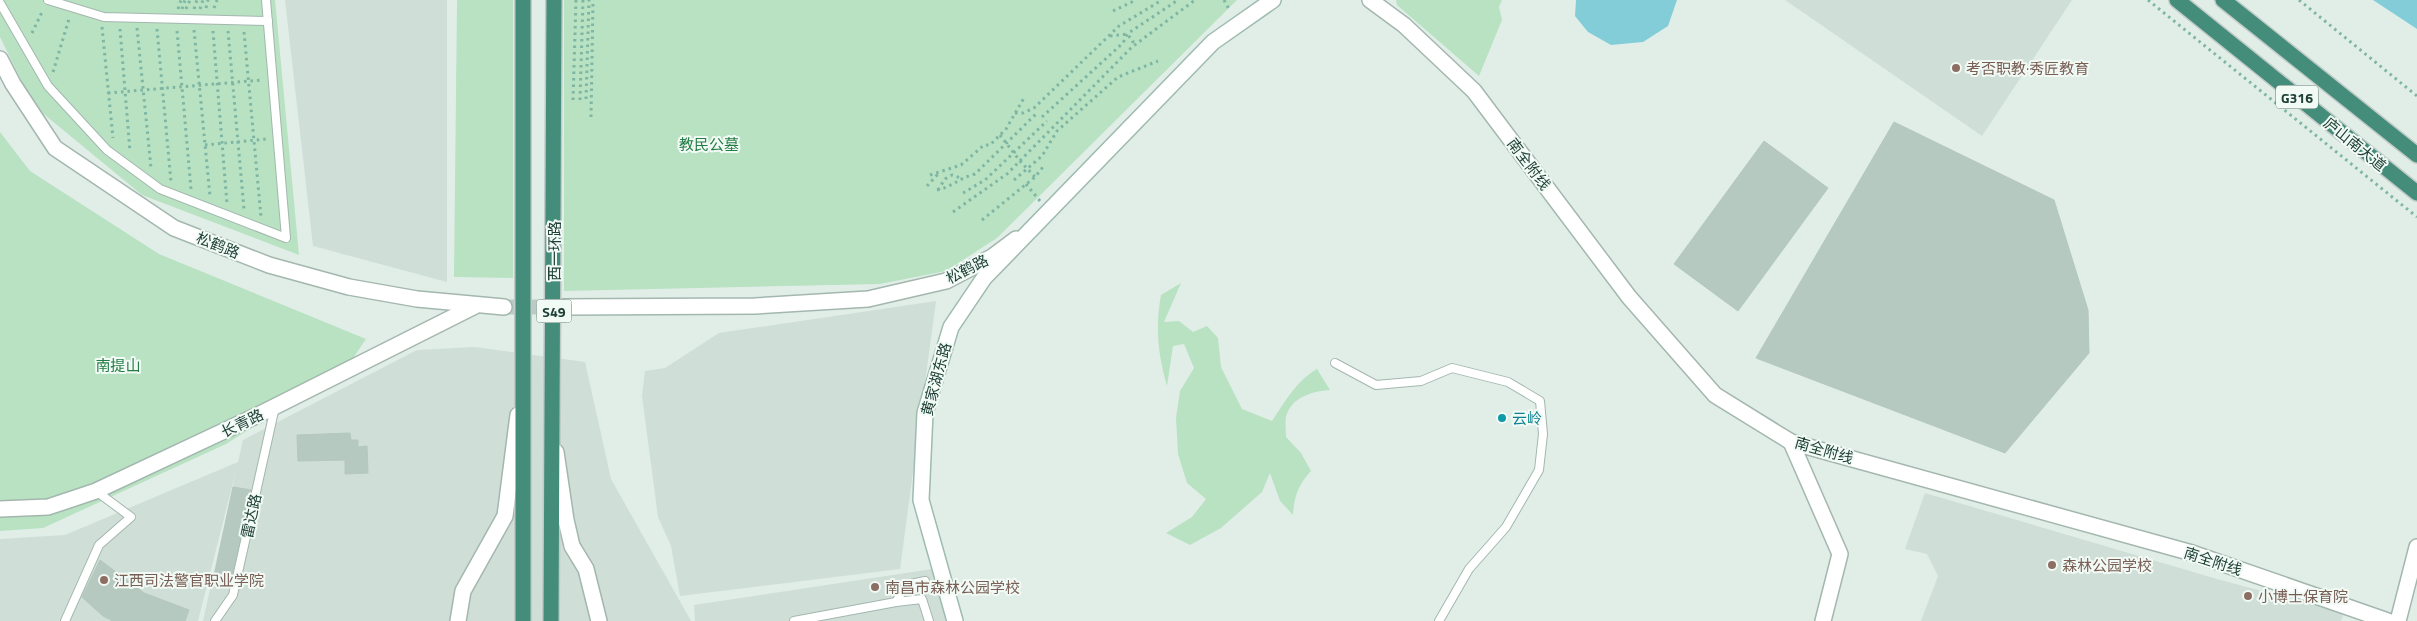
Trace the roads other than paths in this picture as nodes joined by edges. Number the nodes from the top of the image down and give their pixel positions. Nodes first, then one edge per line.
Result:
1 (266, 0) edge
2 (524, 0) edge
3 (554, 0) edge
4 (1272, 0) edge
5 (1370, 0) edge
6 (2177, 0) edge
7 (2223, 0) edge
8 (49, 1) edge
9 (0, 3) edge
10 (268, 21) junction
11 (0, 60) edge
12 (2417, 155) edge
13 (2417, 193) edge
14 (1036, 225) junction
15 (475, 306) junction
16 (563, 307) tunnel mouth
17 (504, 308) tunnel mouth
18 (1335, 363) dead end
19 (524, 374) junction
20 (275, 406) junction
21 (552, 421) junction
22 (1791, 442) junction
23 (96, 491) junction
24 (0, 509) edge
25 (2417, 547) edge
26 (925, 581) dead end
27 (896, 602) junction
28 (65, 621) edge
29 (215, 621) edge
30 (458, 621) edge
31 (523, 621) edge
32 (551, 621) edge
33 (599, 621) edge
34 (794, 621) edge
35 (929, 621) edge
36 (954, 621) edge
37 (1438, 621) edge
38 (1823, 621) edge
39 (2388, 621) edge
40 (2398, 621) edge

1 - 10 lane
2 - 19 highway, 西一环路 / S49
3 - 21 highway, 西一环路 / S49
4 - 14 street, 松鹤路
5 - 22 street, 南全附线
6 - 13 highway, 庐山南大道 / G316
7 - 12 highway, 庐山南大道 / G316
8 - 10 lane
9 - 10 lane
11 - 15 street, 松鹤路
14 - 16 street, 松鹤路
14 - 36 street, 黄家湖东路
15 - 17 street, 松鹤路
15 - 20 street, 长青路
18 - 37 lane
19 - 30 street
19 - 31 highway, 西一环路 / S49
20 - 23 street, 长青路
20 - 29 lane, 雷达路
21 - 32 highway, 西一环路 / S49
21 - 33 street
22 - 38 street
22 - 39 street, 南全附线
23 - 24 street, 长青路
23 - 28 lane
25 - 40 street
26 - 27 lane
27 - 34 lane
27 - 35 lane

